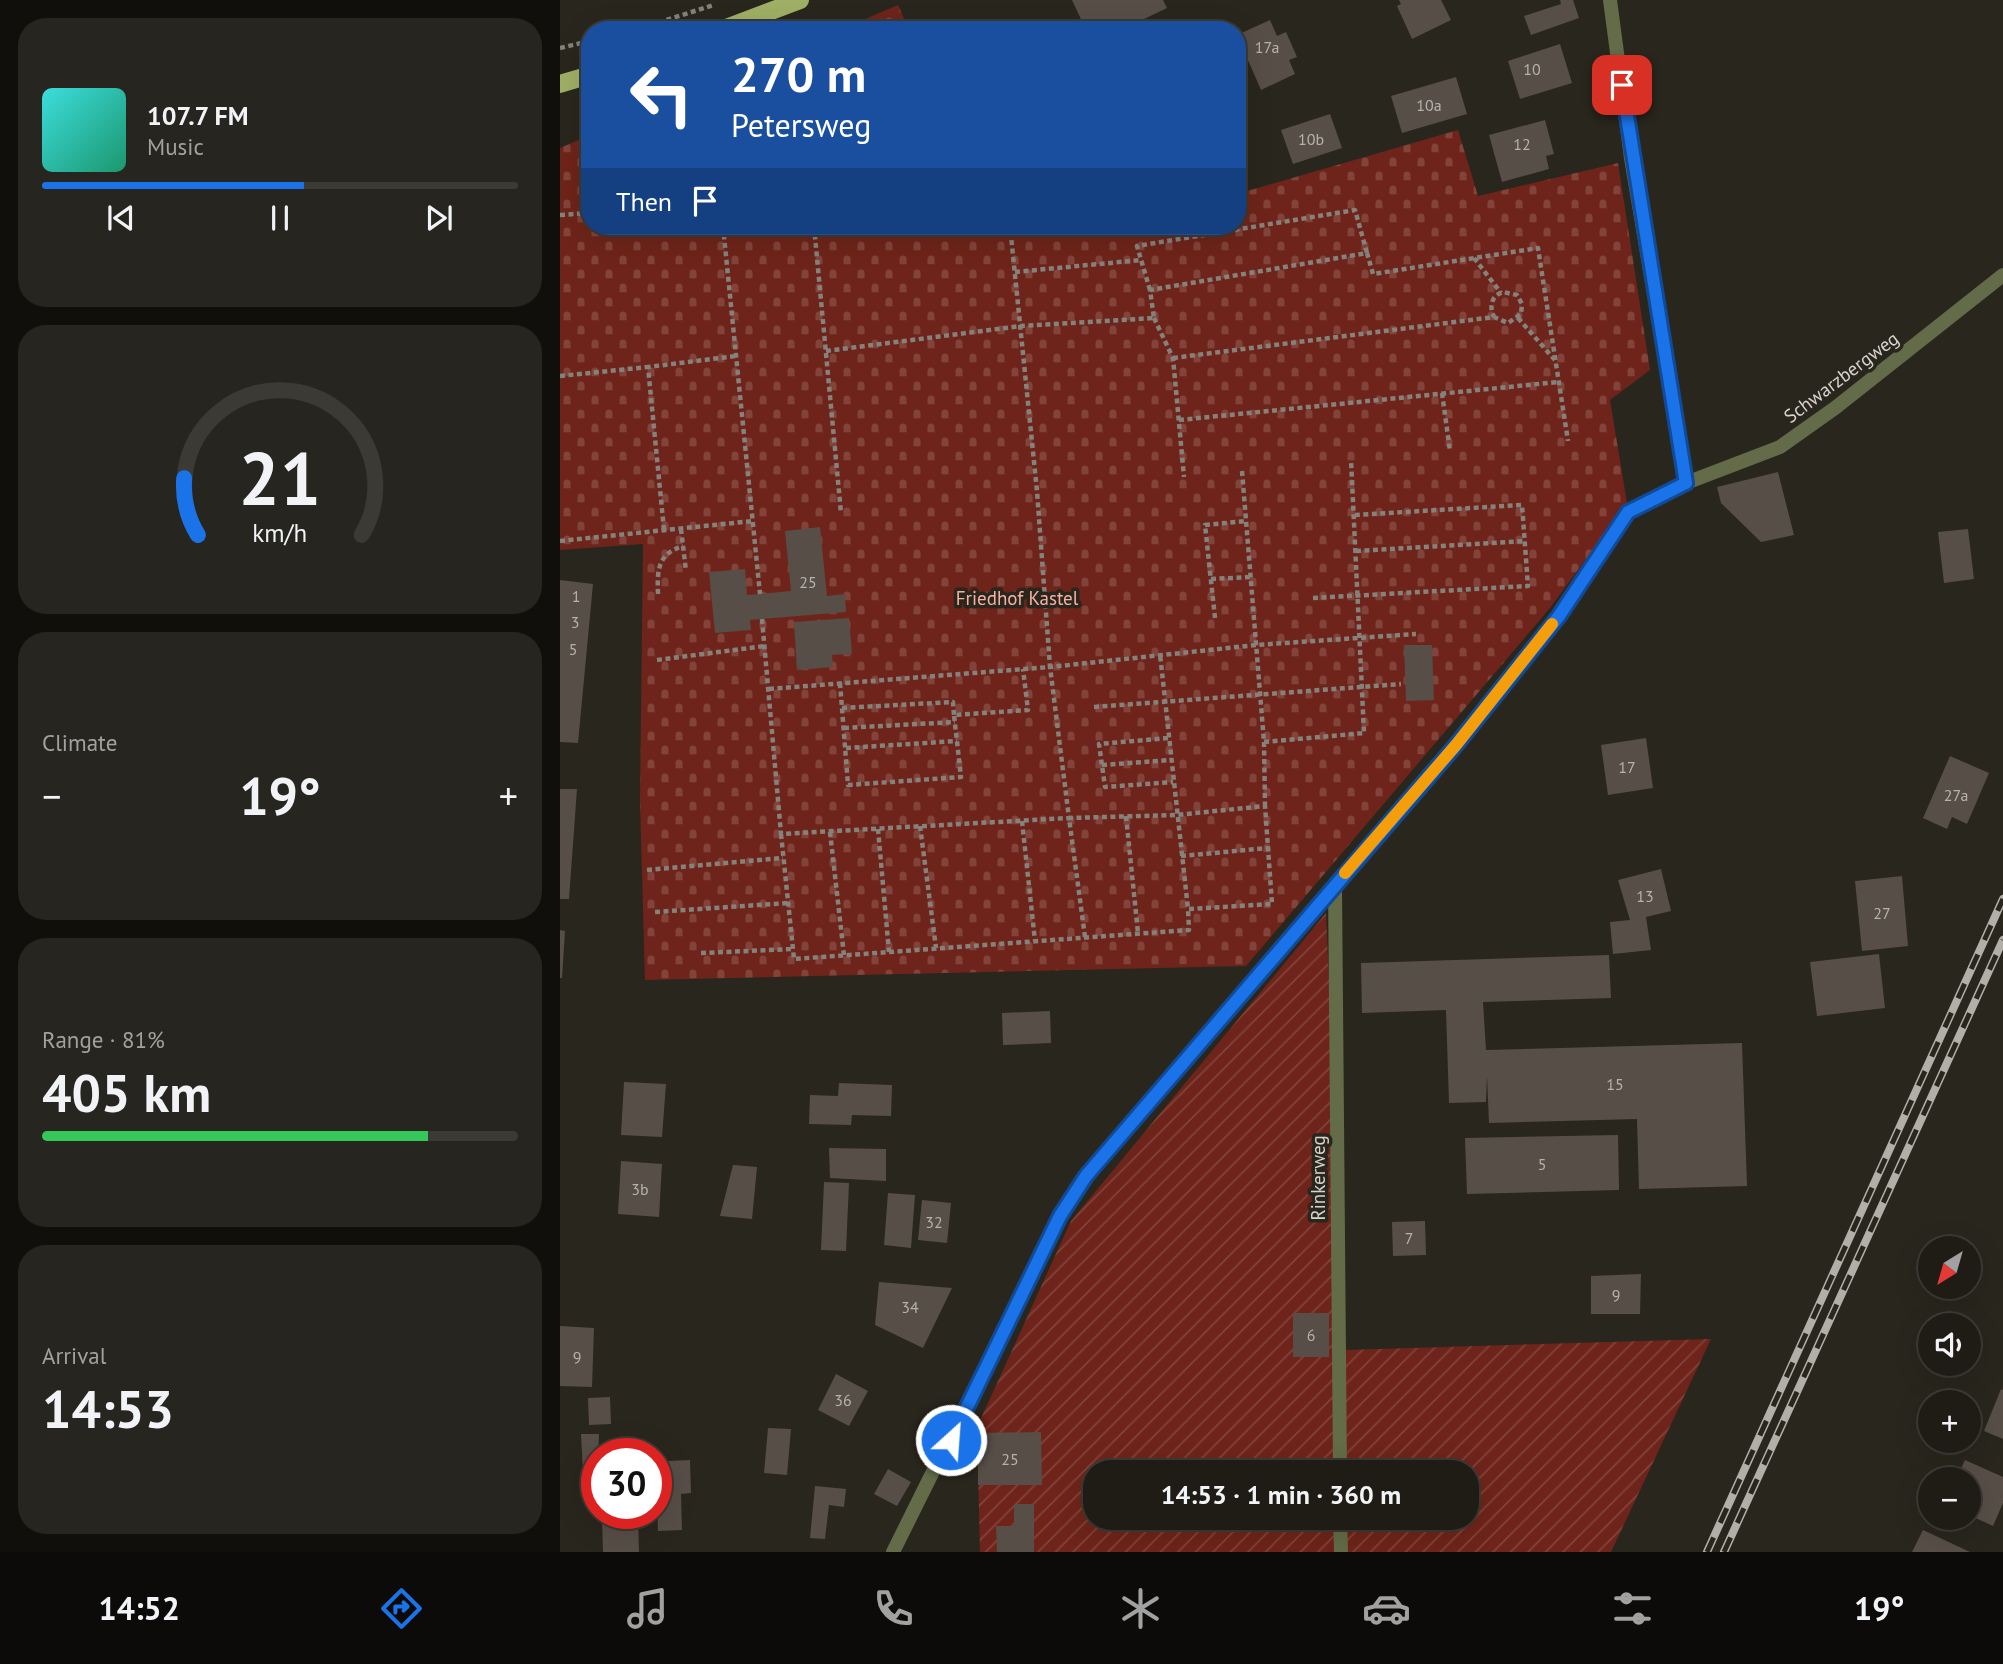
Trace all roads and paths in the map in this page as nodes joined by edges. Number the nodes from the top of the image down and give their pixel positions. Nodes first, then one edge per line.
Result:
1 (800, 0) edge
2 (1610, 0) edge
3 (716, 4) dead end
4 (662, 21) edge
5 (745, 21) edge
6 (581, 43) edge
7 (560, 48) edge
8 (581, 78) edge
9 (560, 84) edge
10 (581, 214) edge
11 (560, 215) edge
12 (1246, 228) edge
13 (724, 235) edge
14 (815, 235) edge
15 (1011, 235) edge
16 (1204, 235) edge
17 (1367, 253) junction
18 (1474, 258) junction
19 (1141, 260) junction
20 (1015, 272) junction
21 (2003, 275) edge
22 (1150, 290) junction
23 (1501, 293) junction
24 (1494, 317) junction
25 (1154, 318) junction
26 (1518, 318) junction
27 (1021, 326) junction
28 (826, 351) junction
29 (736, 356) junction
30 (1173, 358) junction
31 (1555, 360) junction
32 (648, 367) junction
33 (560, 376) edge
34 (1559, 382) junction
35 (1442, 393) junction
36 (1179, 420) junction
37 (1568, 441) dead end
38 (1450, 451) dead end
39 (1351, 460) dead end
40 (1242, 471) dead end
41 (1184, 477) dead end
42 (1686, 483) junction
43 (841, 513) dead end
44 (1354, 515) junction
45 (752, 521) junction
46 (1246, 521) junction
47 (681, 529) junction
48 (664, 530) junction
49 (560, 541) edge
50 (1525, 541) junction
51 (683, 546) junction
52 (1356, 551) junction
53 (686, 571) dead end
54 (1251, 577) junction
55 (1211, 579) junction
56 (658, 594) dead end
57 (760, 594) dead end
58 (1359, 596) junction
59 (1313, 598) dead end
60 (1215, 618) dead end
61 (762, 619) dead end
62 (1416, 634) dead end
63 (1361, 638) junction
64 (1256, 645) junction
65 (765, 646) junction
66 (1160, 654) junction
67 (657, 660) dead end
68 (1050, 667) junction
69 (1023, 669) junction
70 (841, 683) junction
71 (1401, 684) dead end
72 (1362, 687) junction
73 (769, 689) junction
74 (1260, 695) junction
75 (1165, 702) junction
76 (1094, 707) dead end
77 (842, 708) junction
78 (954, 715) junction
79 (955, 722) junction
80 (844, 728) junction
81 (1169, 738) junction
82 (957, 741) junction
83 (1264, 742) junction
84 (846, 748) junction
85 (1171, 760) junction
86 (1102, 765) junction
87 (1173, 782) junction
88 (1265, 806) junction
89 (1176, 815) junction
90 (1126, 816) junction
91 (1069, 818) junction
92 (1022, 821) junction
93 (920, 827) junction
94 (878, 829) junction
95 (830, 832) junction
96 (781, 834) junction
97 (1268, 848) junction
98 (1181, 856) junction
99 (783, 858) junction
100 (647, 870) dead end
101 (1335, 884) junction
102 (788, 903) junction
103 (1188, 909) junction
104 (655, 912) dead end
105 (1138, 933) junction
106 (1085, 937) junction
107 (1035, 941) junction
108 (936, 948) junction
109 (793, 949) junction
110 (889, 952) junction
111 (701, 953) dead end
112 (844, 955) junction
113 (1340, 1460) edge
114 (1340, 1530) edge
115 (893, 1552) edge
116 (1341, 1552) edge

1 - 5 main road
2 - 42 street
3 - 4 path
6 - 7 path
8 - 9 main road
10 - 11 path
12 - 17 path
13 - 29 path
14 - 28 path
15 - 20 path
16 - 19 path
17 - 18 path
17 - 22 path
18 - 23 path
18 - 31 path
19 - 20 path
19 - 22 path
20 - 27 path
21 - 42 street, Schwarzbergweg
22 - 25 path
23 - 24 path
23 - 26 path
24 - 26 path
24 - 30 path
25 - 27 path
25 - 30 path
26 - 31 path
27 - 28 path
27 - 68 path
28 - 43 path
29 - 32 path
29 - 45 path
30 - 36 path
31 - 34 path
32 - 33 path
32 - 48 path
34 - 35 path
34 - 37 path
35 - 36 path
35 - 38 path
36 - 41 path
39 - 44 path
40 - 46 path
42 - 101 street, Schwarzbergweg
44 - 50 path
44 - 52 path
45 - 47 path
45 - 57 path
46 - 54 path
46 - 55 path
47 - 48 path
47 - 51 path
48 - 49 path
50 - 52 path
50 - 58 path
51 - 53 path
51 - 56 path
52 - 58 path
54 - 55 path
54 - 64 path
55 - 60 path
58 - 59 path
58 - 63 path
61 - 65 path
62 - 63 path
63 - 64 path
63 - 72 path
64 - 66 path
64 - 74 path
65 - 67 path
65 - 73 path
66 - 68 path
66 - 75 path
68 - 69 path
68 - 91 path
69 - 70 path
69 - 78 path
70 - 73 path
70 - 77 path
71 - 72 path
72 - 74 path
72 - 83 path
73 - 96 path
74 - 75 path
74 - 83 path
75 - 76 path
75 - 81 path
77 - 78 path
77 - 80 path
78 - 79 path
79 - 80 path
79 - 82 path
80 - 84 path
81 - 85 path
81 - 86 path
82 - 84 path
82 - 84 path
83 - 88 path
85 - 86 path
85 - 87 path
86 - 87 path
87 - 89 path
88 - 89 path
88 - 97 path
89 - 90 path
89 - 98 path
90 - 91 path
90 - 105 path
91 - 92 path
91 - 106 path
92 - 93 path
92 - 107 path
93 - 94 path
93 - 108 path
94 - 95 path
94 - 110 path
95 - 96 path
95 - 112 path
96 - 99 path
97 - 98 path
97 - 103 path
98 - 103 path
99 - 100 path
99 - 102 path
101 - 113 street, Rinkerweg
101 - 115 street, Schwarzbergweg
102 - 104 path
102 - 109 path
103 - 105 path
105 - 106 path
106 - 107 path
107 - 108 path
108 - 110 path
109 - 111 path
109 - 112 path
110 - 112 path
114 - 116 street

